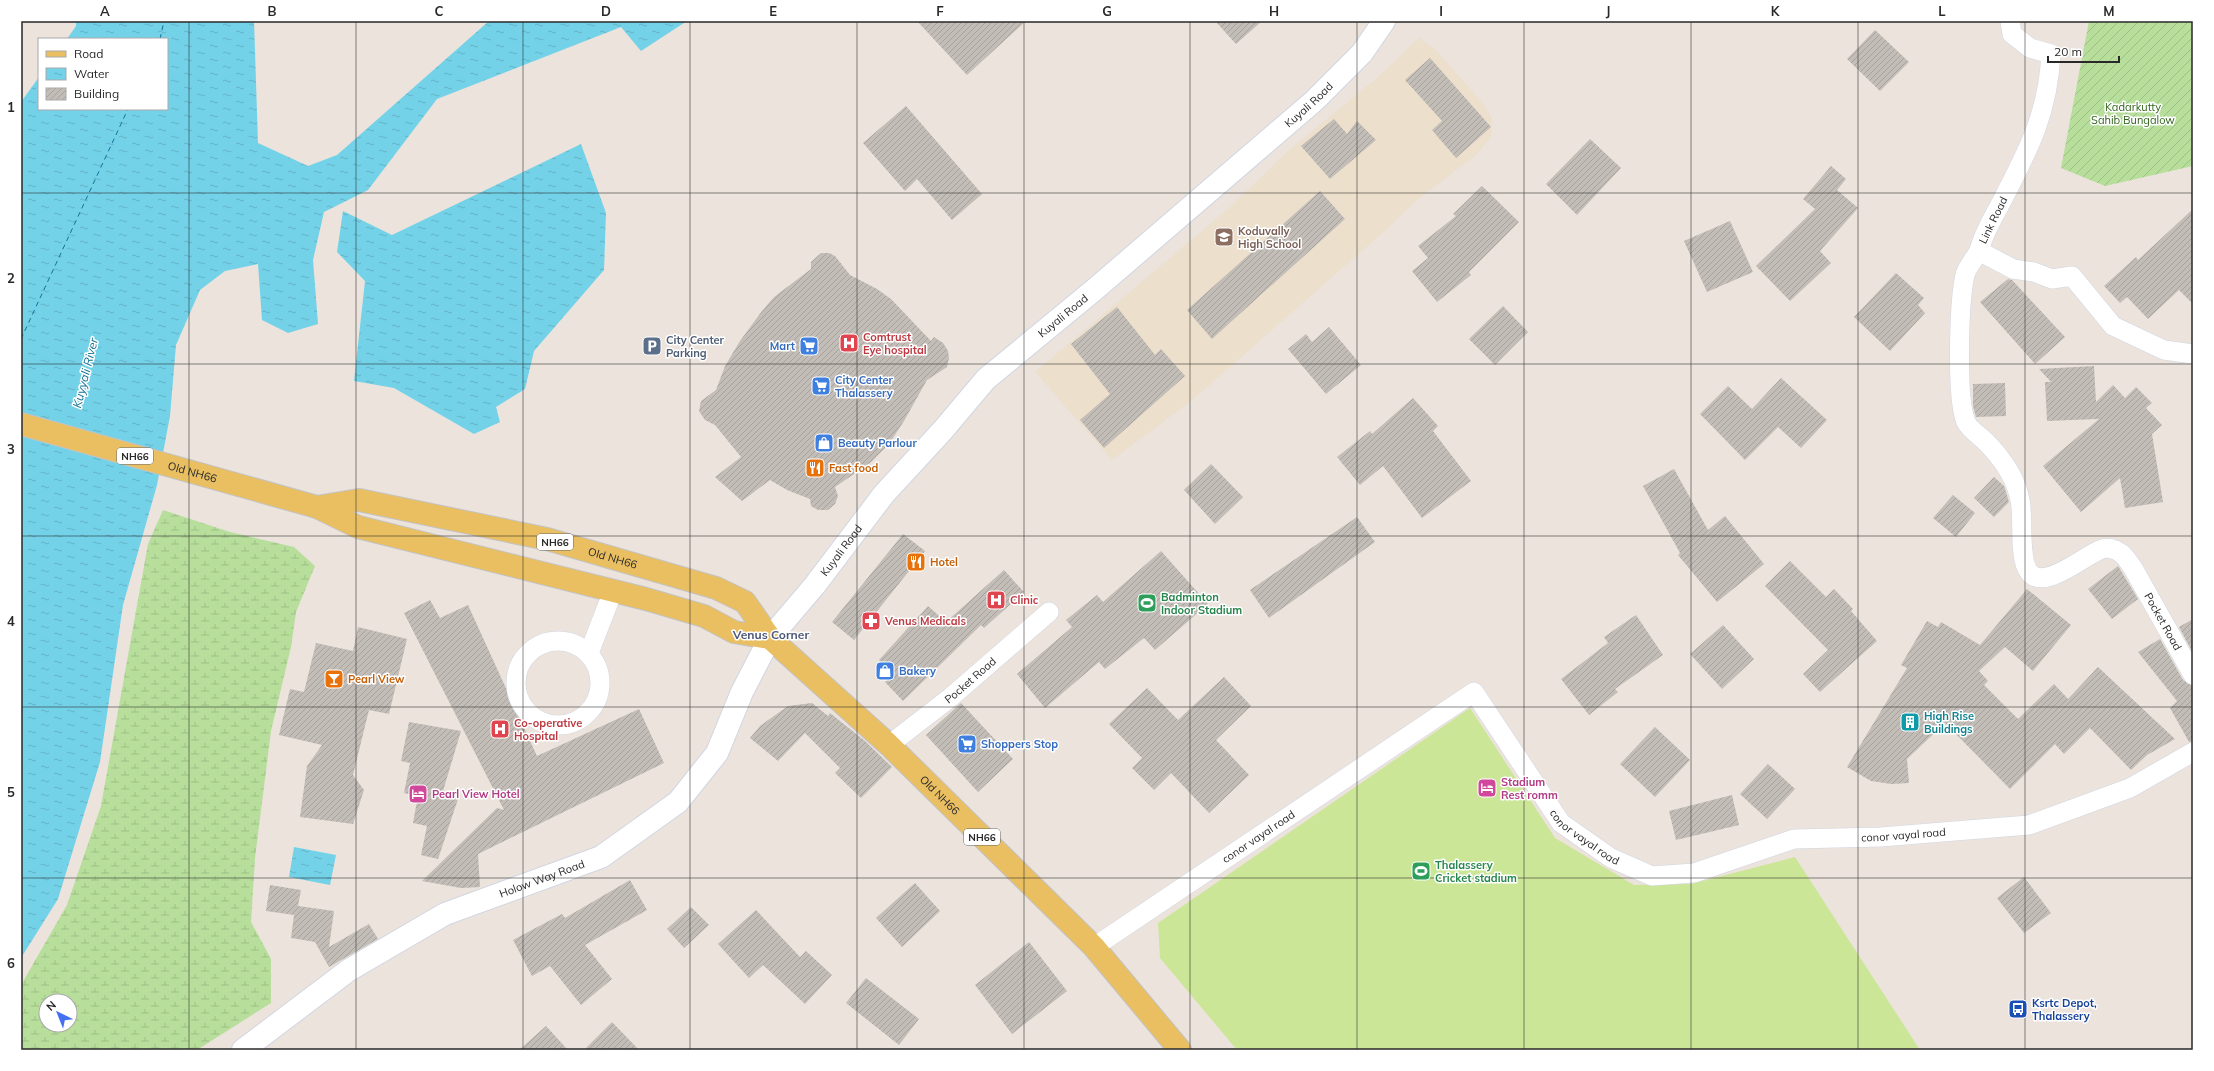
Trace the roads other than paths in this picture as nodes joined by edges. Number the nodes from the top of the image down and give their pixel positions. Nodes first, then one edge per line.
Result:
1 (1384, 21) edge
2 (2010, 21) edge
3 (1979, 251) junction
4 (2193, 354) edge
5 (21, 424) edge
6 (317, 507) junction
7 (613, 591) junction
8 (1049, 612) dead end
9 (770, 638) junction
10 (589, 653) junction
11 (2193, 674) edge
12 (889, 745) junction
13 (2193, 752) edge
14 (1094, 947) junction
15 (243, 1050) edge
16 (1180, 1050) edge

1 - 9 main road, Kuyali Road
2 - 3 street, Link Road
3 - 4 street, Link Road
3 - 11 street, Pocket Road
5 - 6 main road, Old NH66 / NH66
6 - 7 main road, Old NH66 / NH66
6 - 9 main road, Old NH66 / NH66
7 - 9 main road, Old NH66 / NH66
7 - 10 street
8 - 12 street, Pocket Road
9 - 12 main road, Old NH66 / NH66
9 - 15 main road, Holow Way Road
10 - 10 street
12 - 14 main road, Old NH66 / NH66
13 - 14 street, conor vayal road
14 - 16 main road, Old NH66 / NH66

